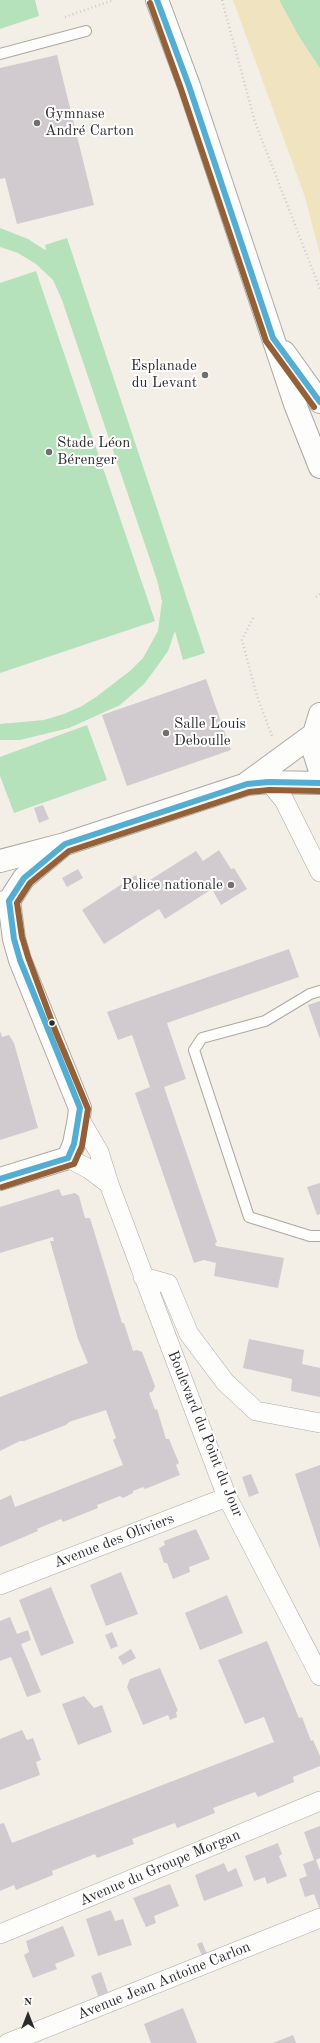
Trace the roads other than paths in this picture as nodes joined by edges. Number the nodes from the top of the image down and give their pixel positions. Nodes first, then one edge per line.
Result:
1 (158, 0) edge
2 (86, 31) dead end
3 (0, 54) edge
4 (273, 338) junction
5 (320, 402) edge
6 (320, 467) edge
7 (320, 714) edge
8 (314, 734) junction
9 (320, 770) edge
10 (268, 782) junction
11 (320, 783) edge
12 (247, 784) junction
13 (65, 844) junction
14 (0, 861) edge
15 (320, 872) edge
16 (3, 898) edge
17 (320, 991) edge
18 (79, 1118) junction
19 (68, 1158) junction
20 (0, 1179) edge
21 (108, 1184) junction
22 (320, 1236) edge
23 (143, 1277) junction
24 (320, 1423) edge
25 (227, 1497) junction
26 (0, 1585) edge
27 (320, 1676) edge
28 (320, 1802) edge
29 (320, 1918) edge
30 (0, 1934) edge
31 (8, 2043) edge

1 - 4 main road
2 - 3 lane
4 - 5 main road
4 - 6 main road
7 - 8 main road
8 - 9 main road
8 - 12 main road
10 - 11 main road
10 - 12 main road
10 - 15 street
12 - 13 main road
13 - 14 main road
13 - 16 main road
16 - 18 main road, Boulevard du Point du Jour
17 - 22 lane
18 - 19 main road, Boulevard du Point du Jour
18 - 21 street, Boulevard du Point du Jour
19 - 20 main road
19 - 21 street
21 - 23 street, Boulevard du Point du Jour
23 - 24 street
23 - 25 street, Boulevard du Point du Jour
25 - 26 street, Avenue des Oliviers
25 - 27 street, Boulevard du Point du Jour
28 - 30 street, Avenue du Groupe Morgan
29 - 31 street, Avenue Jean Antoine Carlon

